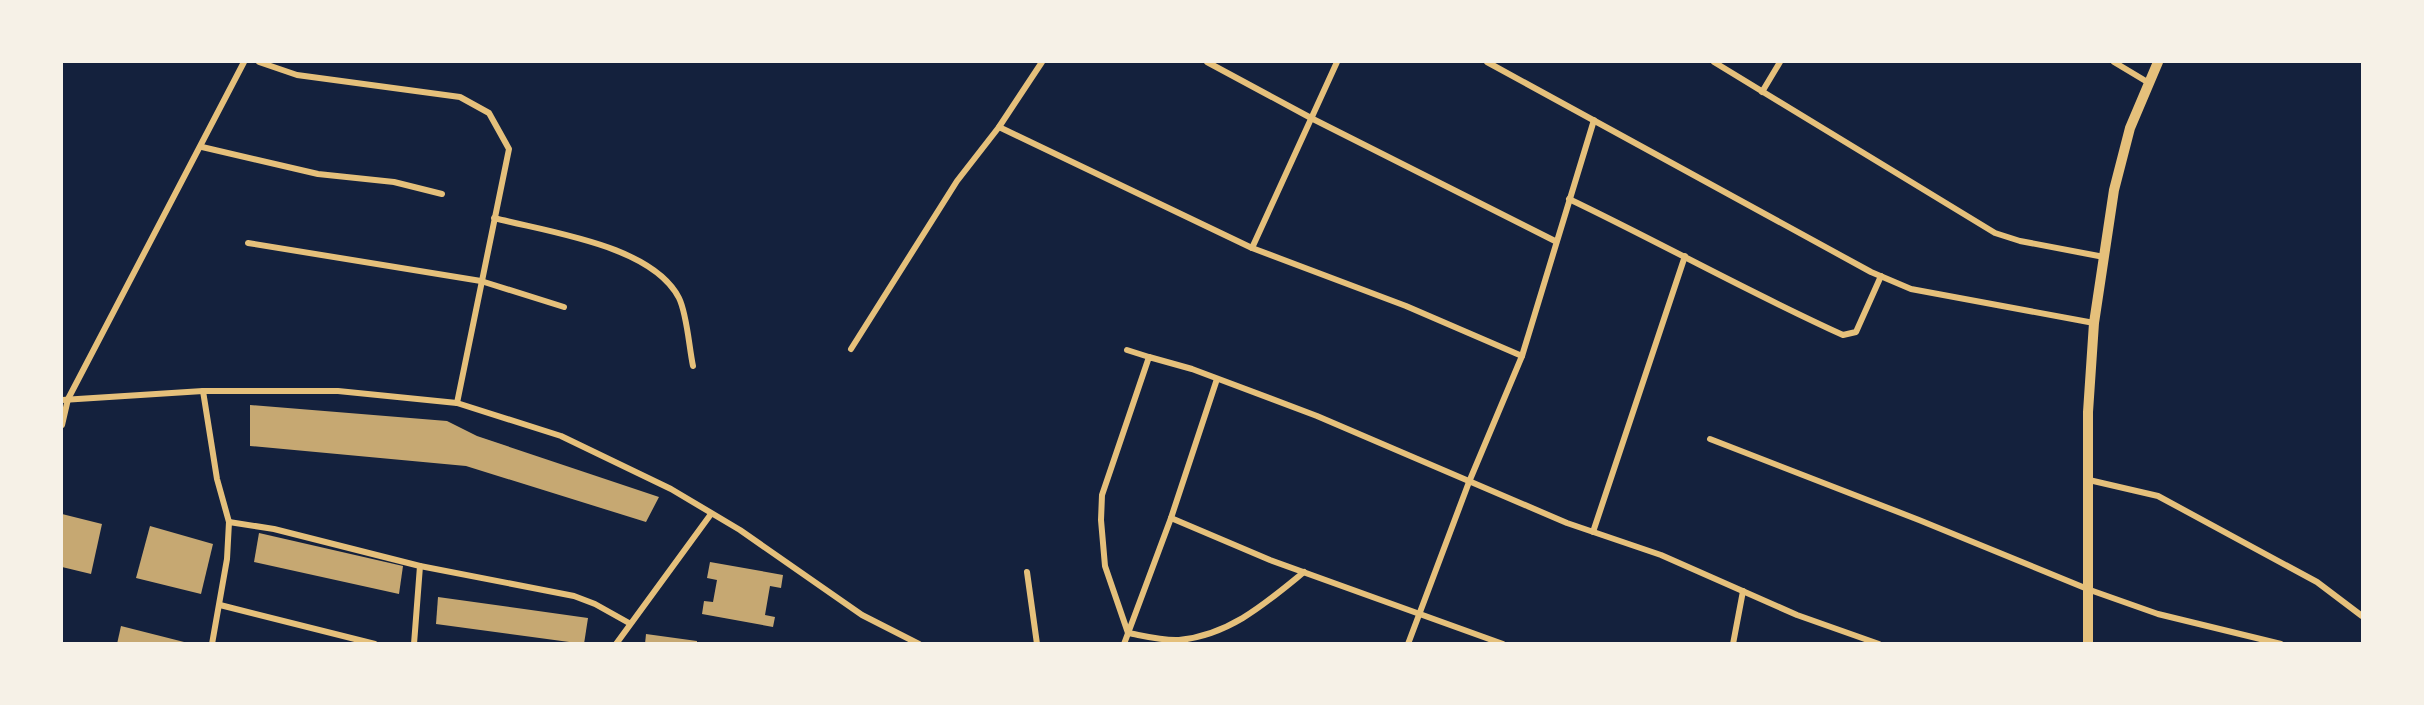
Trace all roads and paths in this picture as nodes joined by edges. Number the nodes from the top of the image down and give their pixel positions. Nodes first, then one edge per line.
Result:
1 (244, 62) edge
2 (259, 62) edge
3 (1042, 62) edge
4 (1208, 62) edge
5 (1337, 62) edge
6 (1487, 62) edge
7 (1714, 62) edge
8 (1780, 62) edge
9 (2114, 62) edge
10 (2158, 62) edge
11 (2149, 83) junction
12 (1762, 92) junction
13 (1311, 118) junction
14 (1594, 120) junction
15 (999, 127) junction
16 (201, 147) junction
17 (442, 194) dead end
18 (1569, 199) junction
19 (494, 218) junction
20 (1555, 242) junction
21 (248, 243) dead end
22 (1252, 248) junction
23 (1685, 256) junction
24 (2104, 257) junction
25 (1881, 276) junction
26 (481, 281) junction
27 (564, 307) dead end
28 (2094, 323) junction
29 (851, 349) dead end
30 (1127, 350) dead end
31 (1522, 356) junction
32 (1149, 357) junction
33 (693, 366) dead end
34 (1217, 379) junction
35 (203, 391) junction
36 (65, 400) edge
37 (457, 403) junction
38 (62, 425) edge
39 (1710, 439) dead end
40 (2089, 480) junction
41 (1469, 482) junction
42 (711, 514) junction
43 (1171, 518) junction
44 (229, 522) junction
45 (1593, 532) junction
46 (420, 566) junction
47 (1027, 572) dead end
48 (1304, 572) junction
49 (2090, 590) junction
50 (1743, 591) junction
51 (220, 605) junction
52 (1419, 612) junction
53 (2362, 616) edge
54 (629, 623) junction
55 (1128, 633) junction
56 (212, 644) edge
57 (375, 644) edge
58 (414, 644) edge
59 (616, 644) edge
60 (919, 644) edge
61 (1037, 644) edge
62 (1124, 644) edge
63 (1408, 644) edge
64 (1503, 644) edge
65 (1733, 644) edge
66 (1879, 644) edge
67 (2088, 644) edge
68 (2281, 644) edge

1 - 16 street
2 - 19 street
3 - 15 street
4 - 13 street
5 - 13 street
6 - 14 street
7 - 12 street
8 - 12 street
9 - 11 street
10 - 11 main road
11 - 24 main road
12 - 24 street
13 - 20 street
13 - 22 street
14 - 18 street
14 - 25 street
15 - 22 street
15 - 29 street
16 - 17 street
16 - 36 street
18 - 20 street
18 - 23 street
19 - 26 street
19 - 33 street
20 - 31 street
21 - 26 street
22 - 31 street
23 - 25 street
23 - 45 street
24 - 28 main road
25 - 28 street
26 - 27 street
26 - 37 street
28 - 40 main road
30 - 32 street
31 - 41 street
32 - 34 street
32 - 55 street
34 - 41 street
34 - 43 street
35 - 36 street
35 - 37 street
35 - 44 street
36 - 38 street
37 - 42 street
39 - 49 street
40 - 49 main road
40 - 53 street
41 - 45 street
41 - 52 street
42 - 54 street
42 - 60 street
43 - 48 street
43 - 55 street
44 - 46 street
44 - 51 street
45 - 50 street
46 - 54 street
46 - 58 street
47 - 61 street
48 - 52 street
48 - 55 street
49 - 67 main road
49 - 68 street
50 - 65 street
50 - 66 street
51 - 56 street
51 - 57 street
52 - 63 street
52 - 64 street
54 - 59 street
55 - 62 street

